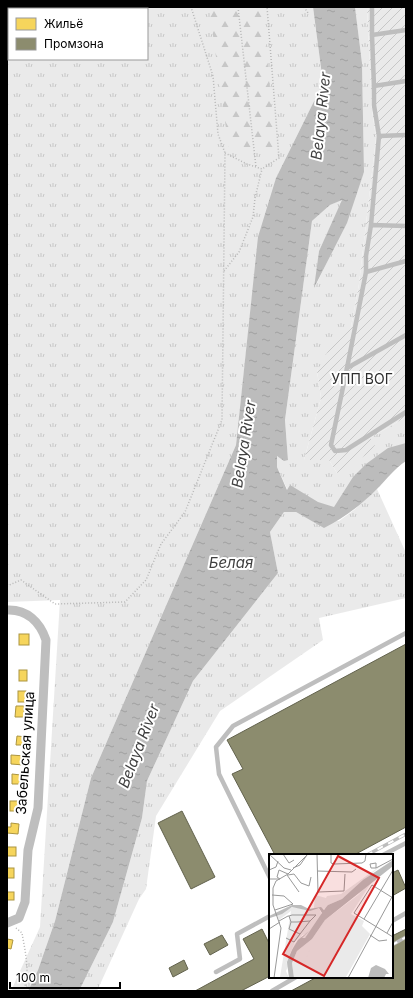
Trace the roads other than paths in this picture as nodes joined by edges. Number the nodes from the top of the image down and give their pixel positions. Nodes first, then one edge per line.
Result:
1 (372, 7) edge
2 (406, 30) edge
3 (372, 35) junction
4 (406, 81) edge
5 (374, 86) junction
6 (406, 135) edge
7 (379, 136) junction
8 (371, 226) junction
9 (406, 226) edge
10 (406, 260) edge
11 (366, 272) junction
12 (406, 335) edge
13 (347, 368) junction
14 (406, 412) edge
15 (7, 610) edge
16 (406, 633) edge
17 (406, 842) edge
18 (385, 854) edge
19 (269, 876) edge
20 (406, 913) edge
21 (269, 917) edge
22 (393, 920) edge
23 (8, 923) edge
24 (216, 972) dead end
25 (294, 978) edge
26 (272, 991) edge

1 - 3 lane
2 - 3 lane
3 - 5 lane
4 - 5 lane
5 - 7 lane
6 - 7 lane
7 - 8 lane
8 - 9 lane
8 - 11 lane
10 - 11 lane
11 - 13 lane
12 - 13 lane
13 - 14 lane
15 - 23 street, Забельская улица
16 - 19 lane
17 - 18 lane
20 - 22 lane
21 - 24 lane
25 - 26 lane

